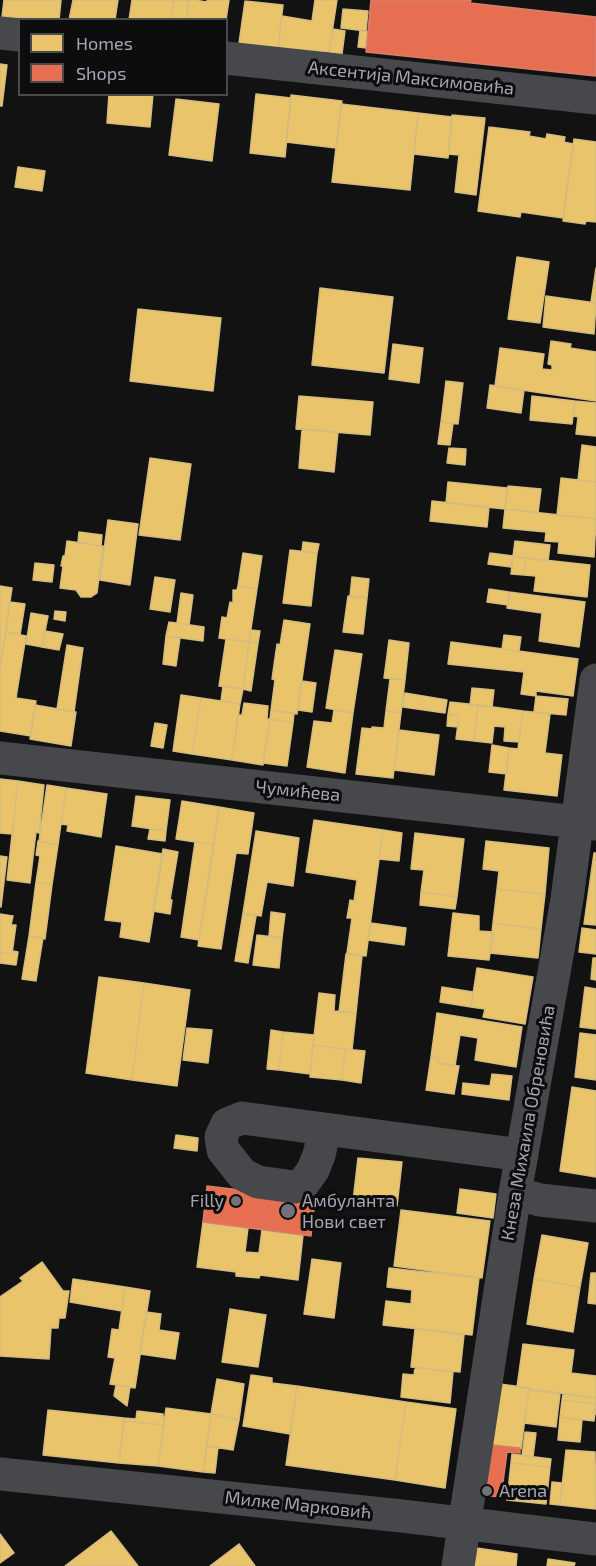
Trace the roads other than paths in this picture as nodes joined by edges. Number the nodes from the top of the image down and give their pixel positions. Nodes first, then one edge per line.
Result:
1 (0, 33) edge
2 (18, 35) edge
3 (228, 58) edge
4 (596, 98) edge
5 (596, 680) edge
6 (0, 758) edge
7 (586, 823) edge
8 (325, 1129) dead end
9 (522, 1155) junction
10 (515, 1193) junction
11 (596, 1206) edge
12 (0, 1474) edge
13 (465, 1524) junction
14 (596, 1539) edge
15 (458, 1566) edge

1 - 2 street
3 - 4 street, Аксентија Максимовића
5 - 7 street, Кнеза Михаила Обреновића
6 - 7 street, Чумићева
7 - 9 street, Кнеза Михаила Обреновића
8 - 9 street
9 - 10 street, Кнеза Михаила Обреновића
10 - 11 street
10 - 13 street, Кнеза Михаила Обреновића
12 - 13 street, Милке Марковић
13 - 14 street, Милке Марковић
13 - 15 street, Кнеза Михаила Обреновића

